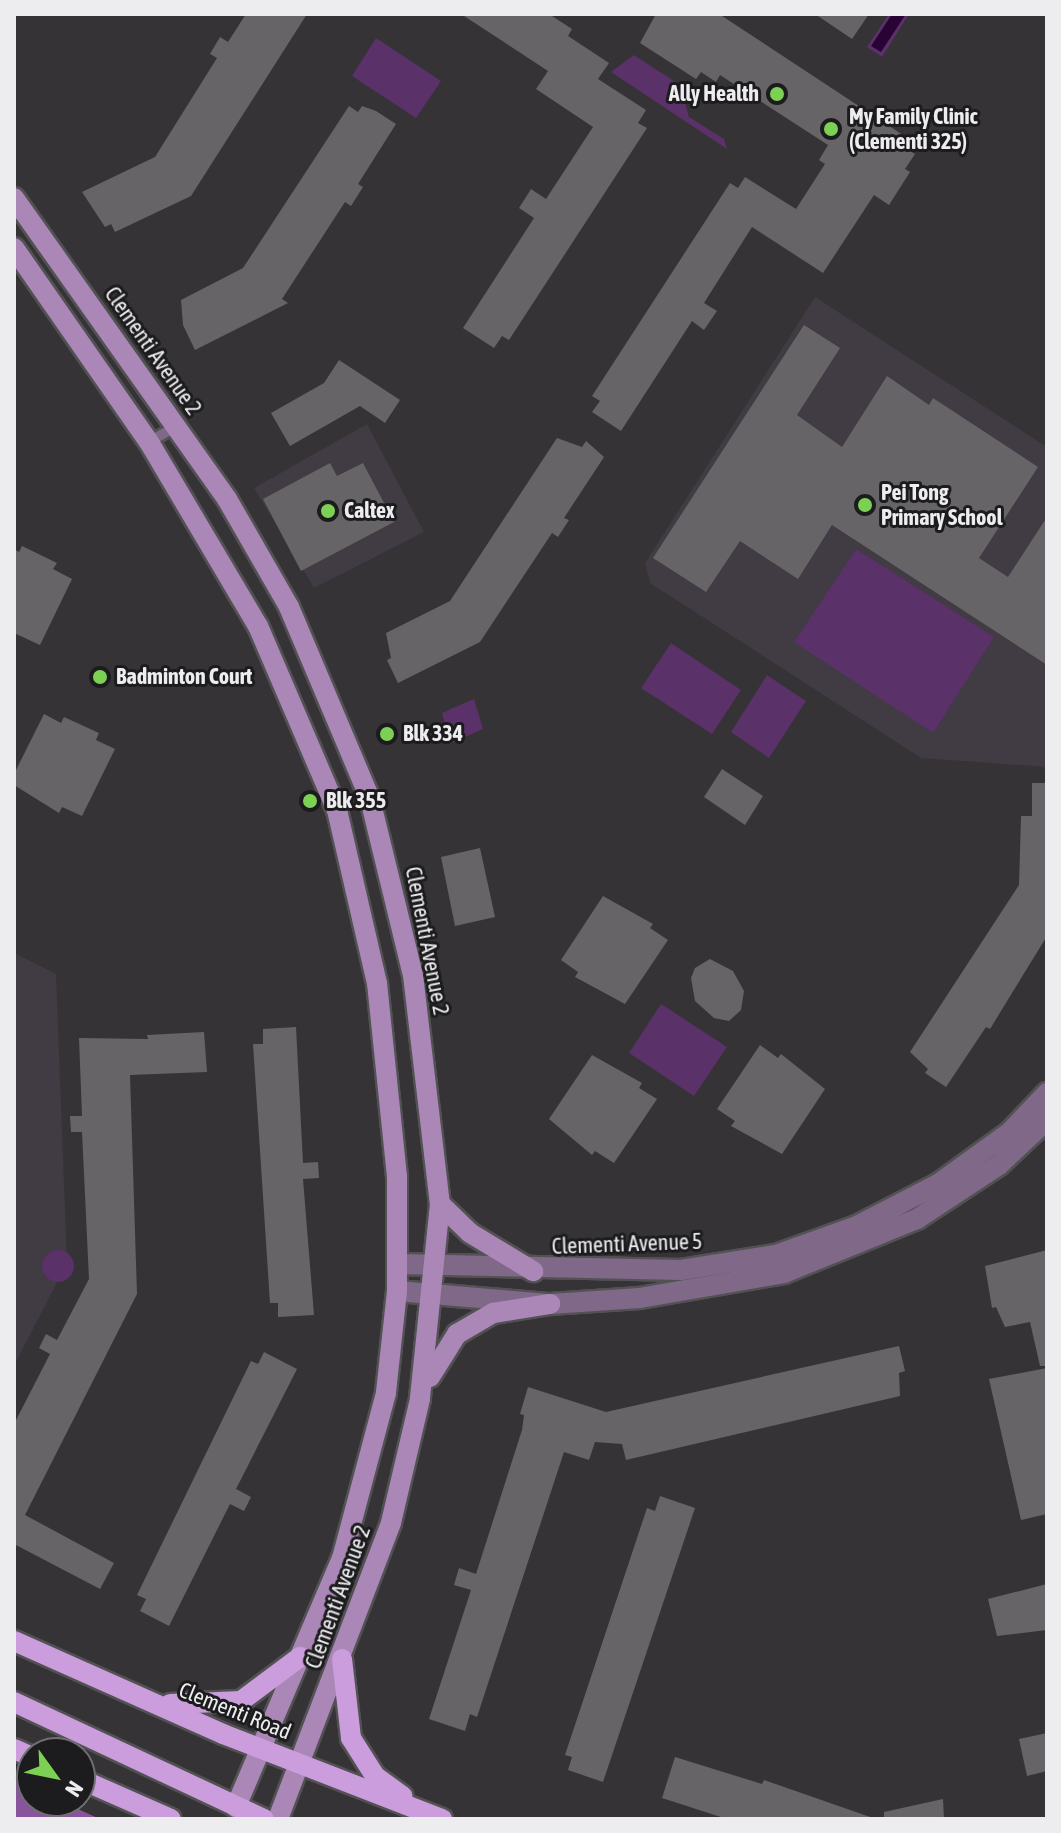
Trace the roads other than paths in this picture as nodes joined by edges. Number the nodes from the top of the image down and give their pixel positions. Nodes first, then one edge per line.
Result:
1 (14, 198) edge
2 (14, 248) edge
3 (177, 426) junction
4 (149, 442) junction
5 (1047, 1093) edge
6 (429, 1107) junction
7 (391, 1112) junction
8 (1047, 1120) edge
9 (440, 1204) junction
10 (398, 1264) junction
11 (436, 1266) junction
12 (533, 1271) junction
13 (397, 1291) junction
14 (434, 1295) junction
15 (550, 1304) junction
16 (420, 1399) junction
17 (14, 1641) edge
18 (300, 1657) junction
19 (342, 1659) junction
20 (146, 1700) junction
21 (14, 1702) edge
22 (262, 1749) junction
23 (301, 1764) junction
24 (96, 1786) edge
25 (236, 1807) junction
26 (435, 1816) edge
27 (171, 1819) edge
28 (264, 1819) edge
29 (278, 1819) edge

1 - 3 main road, Clementi Avenue 2
2 - 4 main road, Clementi Avenue 2
3 - 4 lane
3 - 6 main road, Clementi Avenue 2
4 - 7 main road, Clementi Avenue 2
5 - 12 street, Clementi Avenue 5
6 - 7 main road
6 - 9 main road, Clementi Avenue 2
7 - 10 main road, Clementi Avenue 2
8 - 15 street, Clementi Avenue 5
9 - 11 main road, Clementi Avenue 2
9 - 12 main road
10 - 11 street, Clementi Avenue 5
10 - 13 main road, Clementi Avenue 2
11 - 12 street, Clementi Avenue 5
11 - 14 main road, Clementi Avenue 2
13 - 14 street, Clementi Avenue 5
13 - 18 main road, Clementi Avenue 2
14 - 15 street, Clementi Avenue 5
14 - 16 main road, Clementi Avenue 2
15 - 16 main road
16 - 19 main road, Clementi Avenue 2
17 - 20 main road, Clementi Road
18 - 20 main road
18 - 22 main road, Clementi Avenue 2
19 - 23 main road, Clementi Avenue 2
19 - 26 main road
20 - 22 main road, Clementi Road
21 - 25 main road
22 - 23 main road, Clementi Road
22 - 25 main road, Clementi Avenue 2
23 - 26 main road, Clementi Road
23 - 29 main road, Clementi Avenue 2
24 - 27 main road
25 - 28 main road

